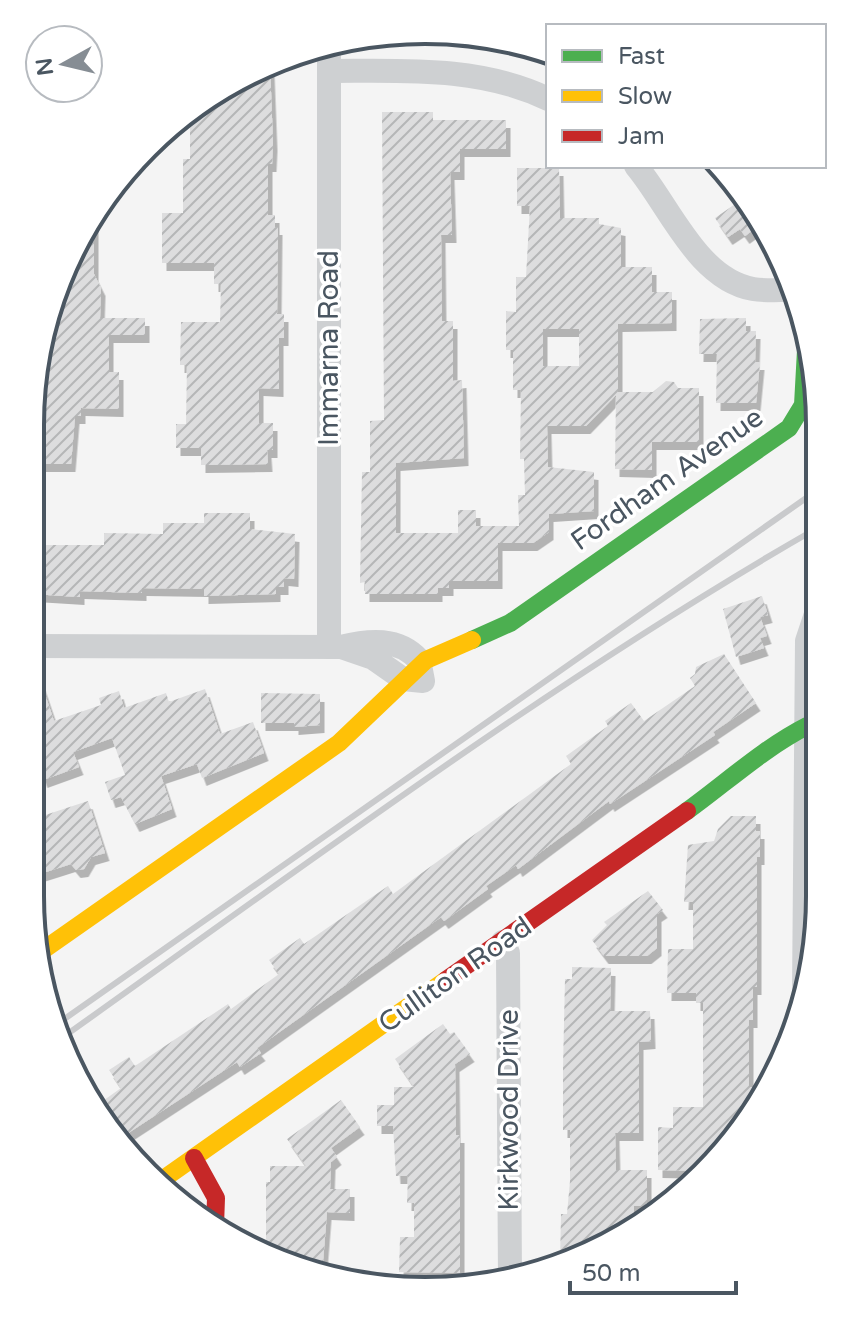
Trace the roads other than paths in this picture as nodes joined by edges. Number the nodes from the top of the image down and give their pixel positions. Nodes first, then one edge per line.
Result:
1 (329, 60) edge
2 (546, 98) edge
3 (638, 168) edge
4 (781, 290) edge
5 (804, 387) edge
6 (44, 646) edge
7 (335, 647) junction
8 (416, 674) junction
9 (806, 737) joint
10 (750, 766) joint
11 (805, 927) edge
12 (503, 942) junction
13 (47, 947) edge
14 (194, 1158) junction
15 (168, 1176) edge
16 (215, 1214) edge
17 (510, 1267) edge

1 - 2 street
1 - 7 street, Immarna Road
3 - 4 street
5 - 8 street, Fordham Avenue
6 - 7 street
7 - 8 street
8 - 13 street, Fordham Avenue
9 - 10 street, Culliton Road
9 - 11 street
10 - 12 street, Culliton Road
12 - 14 street, Culliton Road
12 - 17 street, Kirkwood Drive
14 - 15 street, Culliton Road
14 - 16 street

